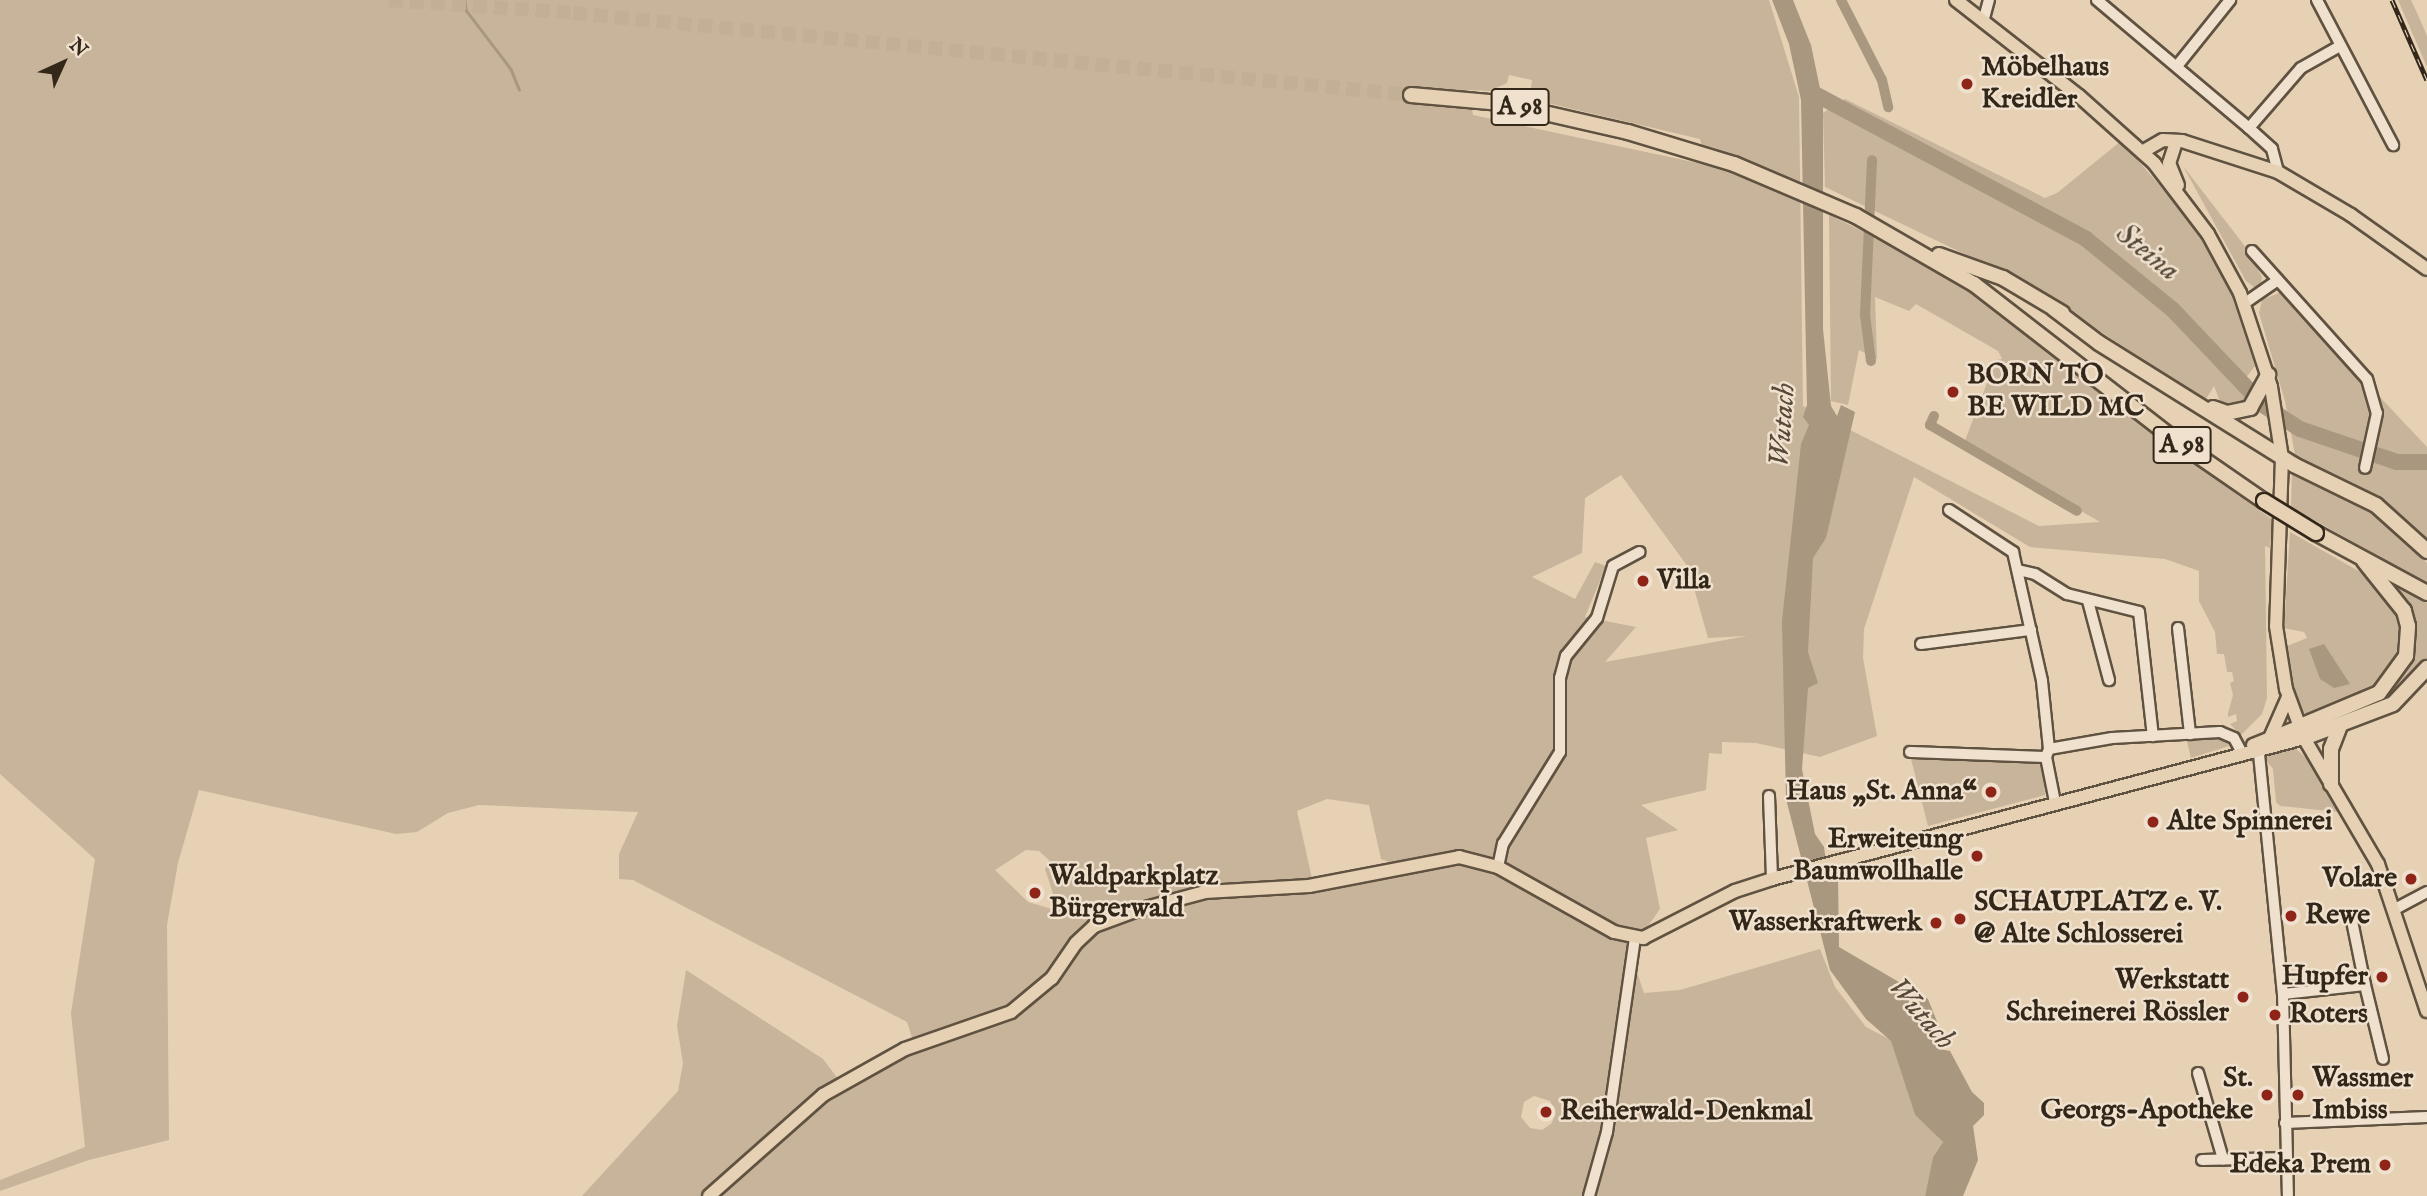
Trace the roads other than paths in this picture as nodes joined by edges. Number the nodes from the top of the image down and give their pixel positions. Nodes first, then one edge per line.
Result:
1 (1956, 0) edge
2 (1989, 0) edge
3 (2230, 0) edge
4 (2317, 0) edge
5 (2102, 1) edge
6 (1983, 22) junction
7 (2340, 46) junction
8 (2177, 65) junction
9 (1411, 95) tunnel mouth
10 (2249, 128) junction
11 (2179, 143) junction
12 (2393, 145) dead end
13 (2142, 152) junction
14 (2154, 163) junction
15 (2278, 172) junction
16 (2183, 198) junction
17 (1911, 245) junction
18 (2252, 251) dead end
19 (2427, 270) edge
20 (2278, 280) junction
21 (2245, 303) junction
22 (2054, 309) junction
23 (2268, 382) junction
24 (2282, 458) junction
25 (2365, 468) dead end
26 (1949, 510) dead end
27 (2427, 551) edge
28 (1639, 552) dead end
29 (2364, 561) junction
30 (2018, 570) junction
31 (2427, 593) edge
32 (2088, 601) junction
33 (2178, 628) dead end
34 (2031, 630) junction
35 (1921, 644) dead end
36 (2427, 668) edge
37 (2109, 680) dead end
38 (2288, 697) junction
39 (2340, 725) junction
40 (2301, 732) junction
41 (2190, 734) junction
42 (2153, 737) junction
43 (2262, 743) junction
44 (2241, 751) junction
45 (1910, 752) dead end
46 (2047, 753) junction
47 (2331, 785) junction
48 (1769, 796) dead end
49 (2055, 802) junction
50 (1498, 867) junction
51 (1772, 879) junction
52 (2427, 892) edge
53 (2395, 909) junction
54 (2351, 916) dead end
55 (1635, 937) junction
56 (2365, 985) junction
57 (2283, 994) junction
58 (2427, 1011) edge
59 (2383, 1059) dead end
60 (2198, 1073) dead end
61 (2427, 1117) edge
62 (2285, 1123) junction
63 (2287, 1158) junction
64 (2222, 1159) junction
65 (2202, 1160) dead end
66 (709, 1196) edge
67 (1589, 1196) edge
68 (2288, 1196) edge

1 - 6 main road
2 - 6 street
3 - 8 street
4 - 7 street
5 - 8 street
6 - 13 main road
7 - 10 street
7 - 12 street
8 - 10 street
9 - 17 highway, A 98
10 - 15 street
11 - 13 main road
11 - 14 main road
11 - 15 main road
11 - 16 main road
13 - 14 main road
14 - 16 main road
15 - 19 main road
16 - 21 main road
17 - 22 highway
17 - 29 highway, A 98, bridge
18 - 20 street
20 - 21 street
20 - 25 street
21 - 23 main road
22 - 23 highway
22 - 24 highway
23 - 24 main road
24 - 27 highway
24 - 38 main road
26 - 30 street
28 - 50 street
29 - 31 highway, A 98
29 - 40 highway
30 - 32 street
30 - 34 street
32 - 37 street
32 - 42 street
33 - 41 street
34 - 35 street
34 - 46 street
36 - 39 highway
38 - 40 main road
38 - 43 main road
39 - 40 highway
39 - 47 highway
40 - 43 main road
40 - 47 main road
41 - 42 street
41 - 44 street
42 - 46 street
43 - 44 main road
43 - 57 street
44 - 49 main road
45 - 46 street
46 - 49 street
47 - 53 main road
48 - 51 street
49 - 51 main road
50 - 55 main road
50 - 66 main road
51 - 55 main road
52 - 53 street
53 - 58 main road
54 - 56 street
55 - 67 street
56 - 57 street
56 - 59 street
57 - 62 street
60 - 64 street
61 - 62 street
62 - 63 street
63 - 64 street
63 - 68 street
64 - 65 street

